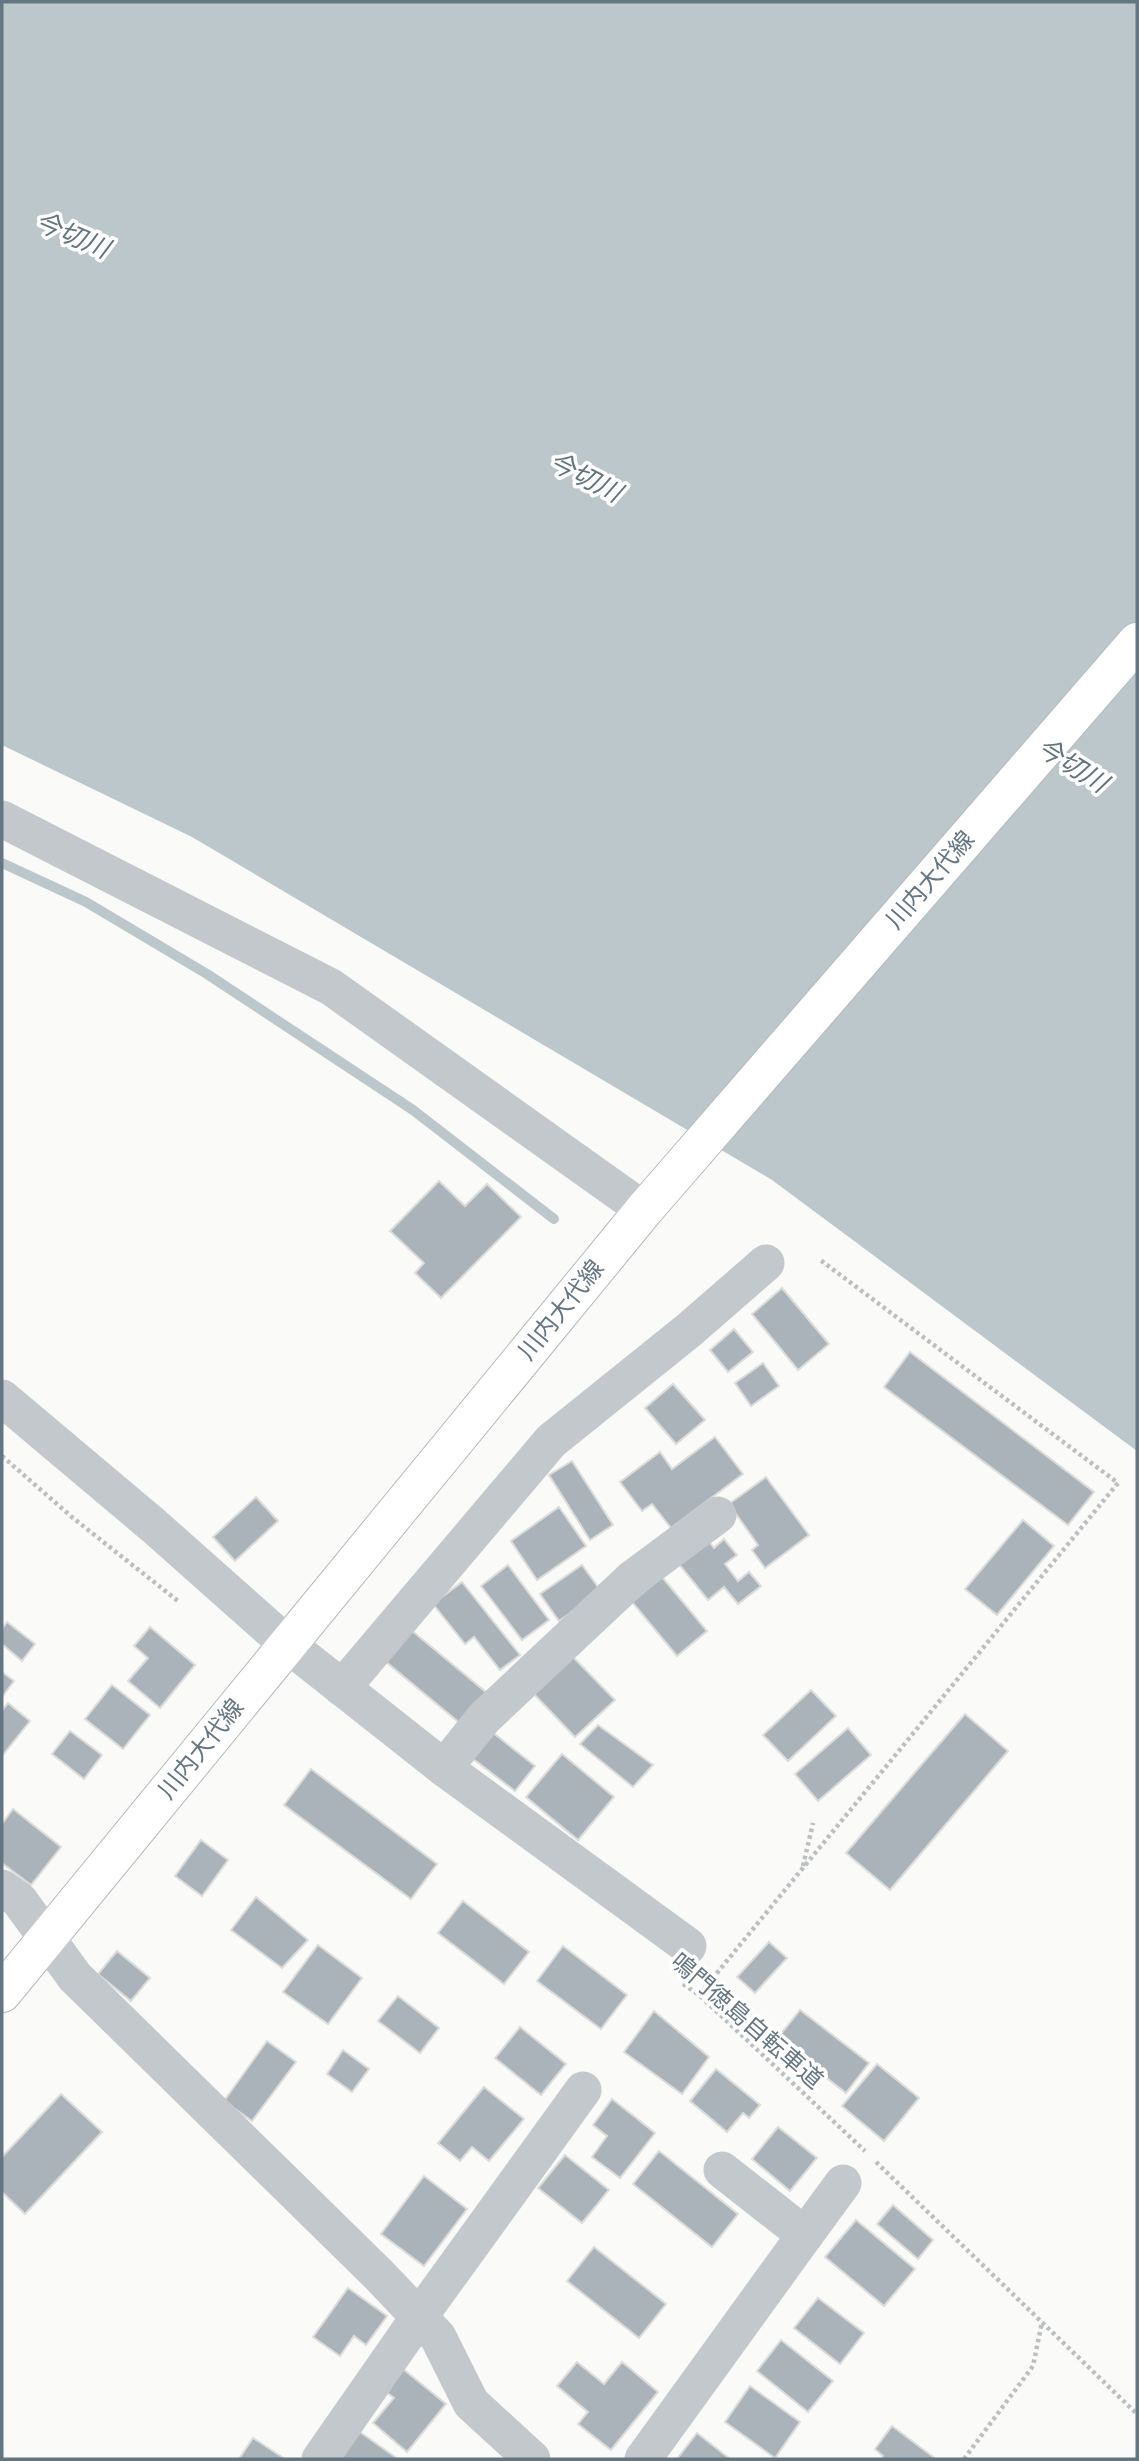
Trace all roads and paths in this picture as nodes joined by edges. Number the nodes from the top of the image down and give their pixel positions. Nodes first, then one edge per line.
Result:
1 (1137, 642) edge
2 (2, 819) edge
3 (643, 1210) junction
4 (819, 1259) dead end
5 (766, 1263) dead end
6 (2, 1398) edge
7 (718, 1515) dead end
8 (287, 1644) junction
9 (342, 1688) junction
10 (444, 1768) junction
11 (813, 1823) dead end
12 (803, 1868) junction
13 (2, 1888) edge
14 (47, 1939) junction
15 (682, 1963) joint
16 (2, 1993) edge
17 (699, 1995) junction
18 (583, 2090) dead end
19 (722, 2170) dead end
20 (844, 2183) dead end
21 (805, 2235) junction
22 (419, 2317) junction
23 (1042, 2322) junction
24 (1137, 2414) edge
25 (320, 2459) edge
26 (532, 2459) edge
27 (643, 2459) edge
28 (964, 2459) edge

1 - 3 main road, 川内大代線
2 - 3 street
3 - 8 main road, 川内大代線
4 - 12 path
5 - 9 street
6 - 8 street
7 - 10 street
8 - 9 street
8 - 14 main road, 川内大代線
9 - 10 street
10 - 15 street
11 - 12 path
12 - 17 path
13 - 14 street
14 - 16 main road, 川内大代線
14 - 22 street
15 - 17 path, 鳴門徳島自転車道
17 - 23 path, 鳴門徳島自転車道
18 - 22 street
19 - 21 street
20 - 21 street
21 - 27 street
22 - 25 street
22 - 26 street
23 - 24 path, 鳴門徳島自転車道
23 - 28 path

